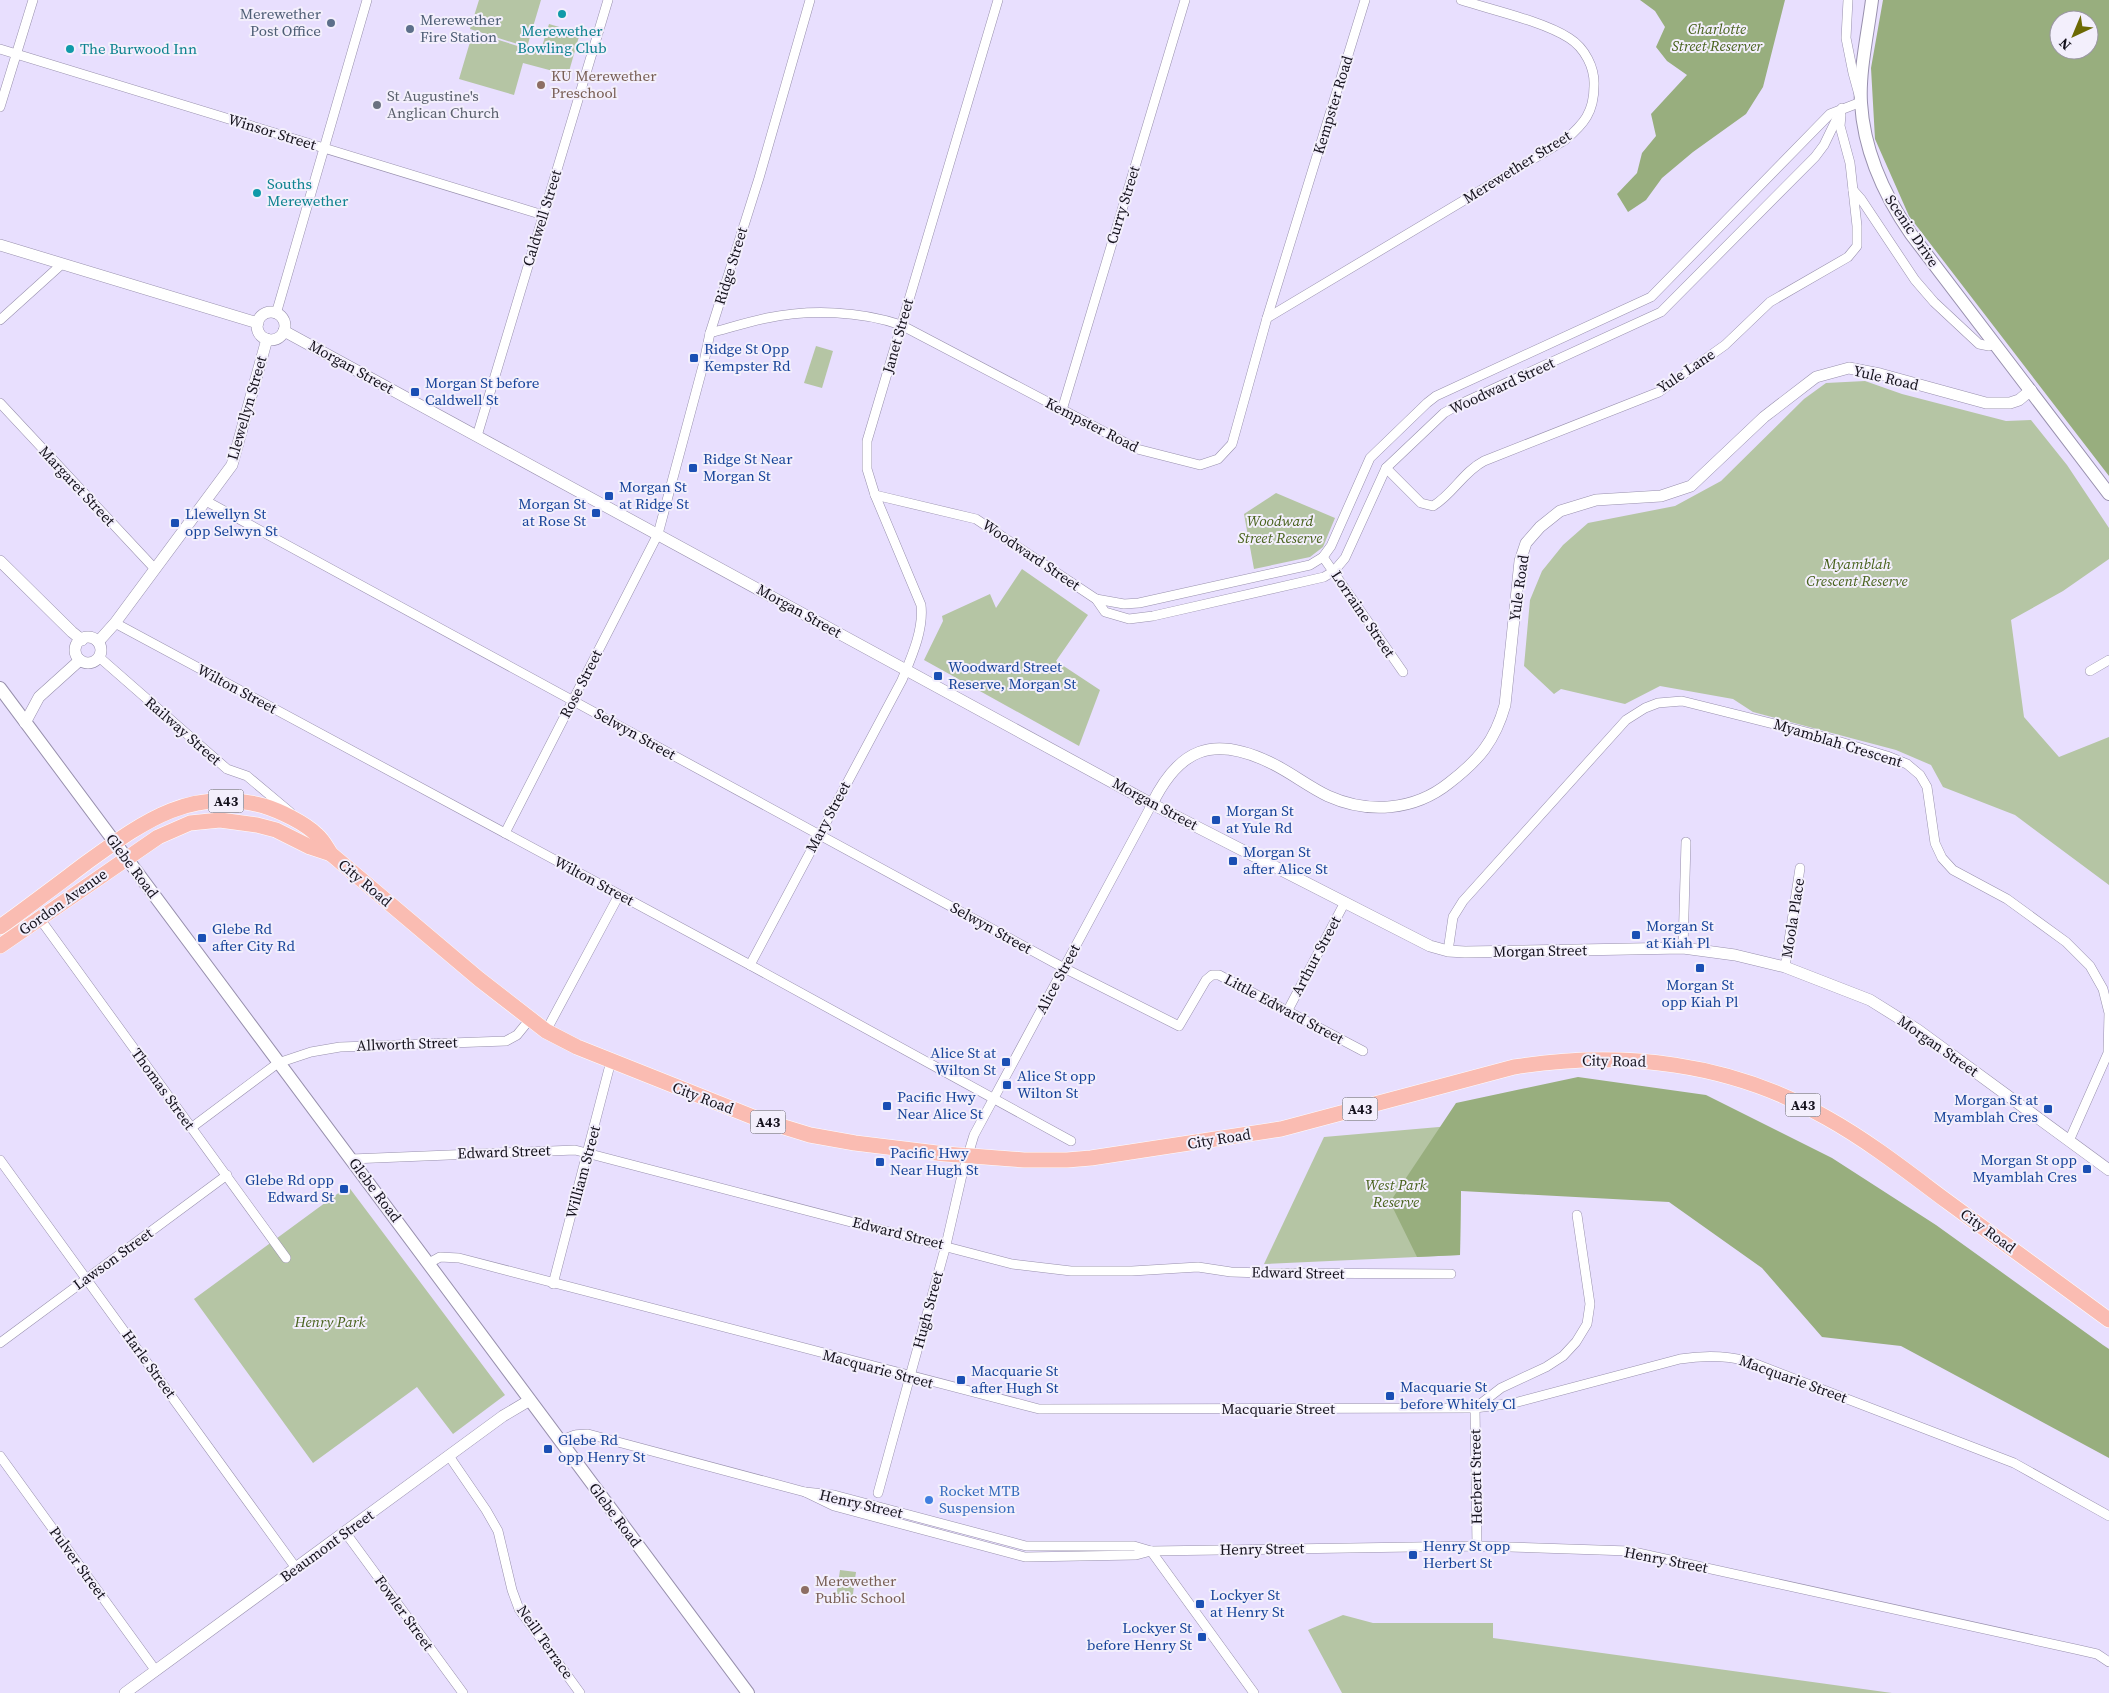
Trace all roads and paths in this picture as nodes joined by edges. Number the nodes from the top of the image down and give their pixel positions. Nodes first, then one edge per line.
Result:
1 (33, 0) edge
2 (367, 0) edge
3 (608, 0) edge
4 (810, 0) edge
5 (998, 0) edge
6 (1185, 0) edge
7 (1365, 0) edge
8 (1461, 0) edge
9 (1848, 0) edge
10 (1872, 0) edge
11 (0, 49) edge
12 (16, 54) junction
13 (1861, 102) junction
14 (0, 107) edge
15 (1842, 108) junction
16 (323, 147) junction
17 (1853, 189) junction
18 (543, 215) junction
19 (0, 245) edge
20 (62, 264) junction
21 (276, 314) junction
22 (1267, 318) junction
23 (0, 320) edge
24 (258, 323) junction
25 (901, 325) junction
26 (284, 331) junction
27 (710, 333) junction
28 (267, 339) junction
29 (1996, 344) junction
30 (2032, 390) junction
31 (0, 403) edge
32 (1062, 410) junction
33 (477, 436) junction
34 (1386, 468) junction
35 (2109, 494) edge
36 (875, 495) junction
37 (206, 501) junction
38 (658, 534) junction
39 (1323, 557) junction
40 (0, 561) edge
41 (155, 569) junction
42 (1334, 571) junction
43 (1096, 599) junction
44 (115, 623) junction
45 (82, 640) junction
46 (98, 642) junction
47 (99, 657) junction
48 (80, 660) junction
49 (2109, 660) edge
50 (906, 669) junction
51 (2090, 671) dead end
52 (1403, 672) dead end
53 (0, 688) edge
54 (572, 701) junction
55 (25, 723) junction
56 (1152, 804) junction
57 (505, 833) junction
58 (317, 835) junction
59 (819, 835) junction
60 (1686, 842) dead end
61 (115, 843) junction
62 (331, 854) junction
63 (126, 859) junction
64 (1800, 868) dead end
65 (619, 895) junction
66 (1345, 902) junction
67 (40, 919) junction
68 (0, 927) edge
69 (0, 946) edge
70 (1683, 948) junction
71 (1448, 951) junction
72 (750, 965) junction
73 (1785, 967) junction
74 (1064, 968) junction
75 (1288, 1010) junction
76 (530, 1019) junction
77 (546, 1031) junction
78 (1363, 1051) dead end
79 (611, 1061) junction
80 (278, 1063) junction
81 (993, 1098) junction
82 (192, 1128) junction
83 (2069, 1141) junction
84 (1071, 1142) dead end
85 (588, 1154) junction
86 (968, 1155) junction
87 (351, 1158) junction
88 (0, 1160) edge
89 (2109, 1170) edge
90 (227, 1175) junction
91 (1577, 1214) dead end
92 (946, 1245) junction
93 (286, 1258) dead end
94 (429, 1263) junction
95 (1451, 1274) dead end
96 (87, 1278) junction
97 (553, 1284) junction
98 (2109, 1320) edge
99 (0, 1343) edge
100 (911, 1377) junction
101 (530, 1400) junction
102 (1475, 1408) junction
103 (561, 1442) junction
104 (0, 1456) edge
105 (448, 1456) junction
106 (878, 1493) dead end
107 (2109, 1516) edge
108 (345, 1532) junction
109 (1477, 1546) junction
110 (1151, 1551) junction
111 (296, 1568) junction
112 (2109, 1662) edge
113 (156, 1671) junction
114 (125, 1693) edge
115 (463, 1693) edge
116 (580, 1693) edge
117 (748, 1693) edge
118 (1254, 1693) edge

1 - 12 street
2 - 16 street
3 - 18 street, Caldwell Street
4 - 27 street, Ridge Street
5 - 25 street, Janet Street
6 - 32 street, Curry Street
7 - 22 street, Kempster Road
8 - 22 street, Merewether Street
9 - 13 street, Scenic Drive
10 - 13 main road, Scenic Drive
11 - 12 street, Winsor Street
12 - 14 street
12 - 16 street, Winsor Street
13 - 15 street, Woodward Street
13 - 29 main road, Scenic Drive
15 - 17 street, Yule Lane
15 - 34 street, Woodward Street
15 - 39 street, Woodward Street
16 - 18 street, Winsor Street
16 - 21 street
17 - 29 street, Scenic Drive
17 - 34 street, Yule Lane
18 - 33 street, Caldwell Street
19 - 20 street
20 - 23 street
20 - 24 street
21 - 24 street
21 - 26 street
22 - 32 street, Kempster Road
24 - 28 street
25 - 27 street, Kempster Road
25 - 32 street, Kempster Road
25 - 36 street, Janet Street
26 - 28 street
26 - 33 street, Morgan Street
27 - 38 street, Ridge Street
28 - 37 street, Llewellyn Street
29 - 30 main road, Scenic Drive
30 - 35 main road, Scenic Drive
30 - 56 street, Yule Road
31 - 41 street, Margaret Street
33 - 38 street, Morgan Street
34 - 42 street, Woodward Street
36 - 43 street, Woodward Street
36 - 50 street, Janet Street
37 - 41 street, Llewellyn Street
37 - 54 street, Selwyn Street
38 - 50 street, Morgan Street
38 - 54 street, Rose Street
39 - 42 street, Lorraine Street
39 - 43 street, Woodward Street
40 - 45 street
41 - 44 street, Llewellyn Street
42 - 43 street, Woodward Street
42 - 52 street, Lorraine Street
44 - 46 street, Llewellyn Street
44 - 57 street, Wilton Street
45 - 46 street
45 - 48 street
46 - 47 street
47 - 48 street
47 - 58 street, Railway Street
48 - 55 street
49 - 51 street
50 - 56 street, Morgan Street
50 - 59 street, Mary Street
53 - 55 main road, Glebe Road
54 - 57 street, Rose Street
54 - 59 street, Selwyn Street
55 - 61 main road, Glebe Road
56 - 66 street, Morgan Street
56 - 74 street, Alice Street
57 - 65 street, Wilton Street
58 - 61 highway, City Road / A43
58 - 62 highway, City Road / A43
59 - 72 street, Mary Street
59 - 74 street, Selwyn Street
60 - 70 street
61 - 63 main road, Glebe Road
61 - 68 highway, City Road / A43
62 - 63 highway, City Road / A43
62 - 76 highway, City Road / A43
63 - 67 highway, Gordon Avenue / A43
63 - 80 main road, Glebe Road
64 - 73 street, Moola Place
65 - 72 street, Wilton Street
65 - 77 street
66 - 71 street, Morgan Street
66 - 75 street, Arthur Street
67 - 69 highway, Gordon Avenue / A43
67 - 82 street, Thomas Street
70 - 71 street, Morgan Street
70 - 73 street, Morgan Street
71 - 83 street, Myamblah Crescent
72 - 81 street, Wilton Street
73 - 83 street, Morgan Street
74 - 75 street, Little Edward Street
74 - 81 street, Alice Street
75 - 78 street, Little Edward Street
76 - 77 highway, City Road / A43
76 - 80 street, Allworth Street
77 - 79 highway, City Road / A43
79 - 85 street, William Street
79 - 86 highway, City Road / A43
80 - 82 street, Allworth Street
80 - 87 main road, Glebe Road
81 - 84 street, Wilton Street
81 - 86 street, Alice Street
82 - 90 street, Thomas Street
83 - 89 street, Morgan Street
85 - 87 street, Edward Street
85 - 92 street, Edward Street
85 - 97 street, William Street
86 - 92 street, Hugh Street
86 - 98 highway, City Road / A43
87 - 94 main road, Glebe Road
88 - 96 street, Harle Street
90 - 93 street, Thomas Street
90 - 96 street, Lawson Street
91 - 102 street
92 - 95 street, Edward Street
92 - 100 street, Hugh Street
94 - 97 street, Macquarie Street
94 - 101 main road, Glebe Road
96 - 99 street, Lawson Street
96 - 111 street, Harle Street
97 - 100 street, Macquarie Street
100 - 102 street, Macquarie Street
100 - 106 street, Hugh Street
101 - 103 main road, Glebe Road
101 - 105 street, Beaumont Street
102 - 107 street, Macquarie Street
102 - 109 street, Herbert Street
103 - 110 street, Henry Street
103 - 117 main road, Glebe Road
104 - 113 street, Pulver Street
105 - 108 street, Beaumont Street
105 - 116 street, Neill Terrace
108 - 111 street, Beaumont Street
108 - 115 street, Fowler Street
109 - 110 street, Henry Street
109 - 112 street, Henry Street
110 - 118 street
111 - 113 street, Beaumont Street
113 - 114 street, Beaumont Street

